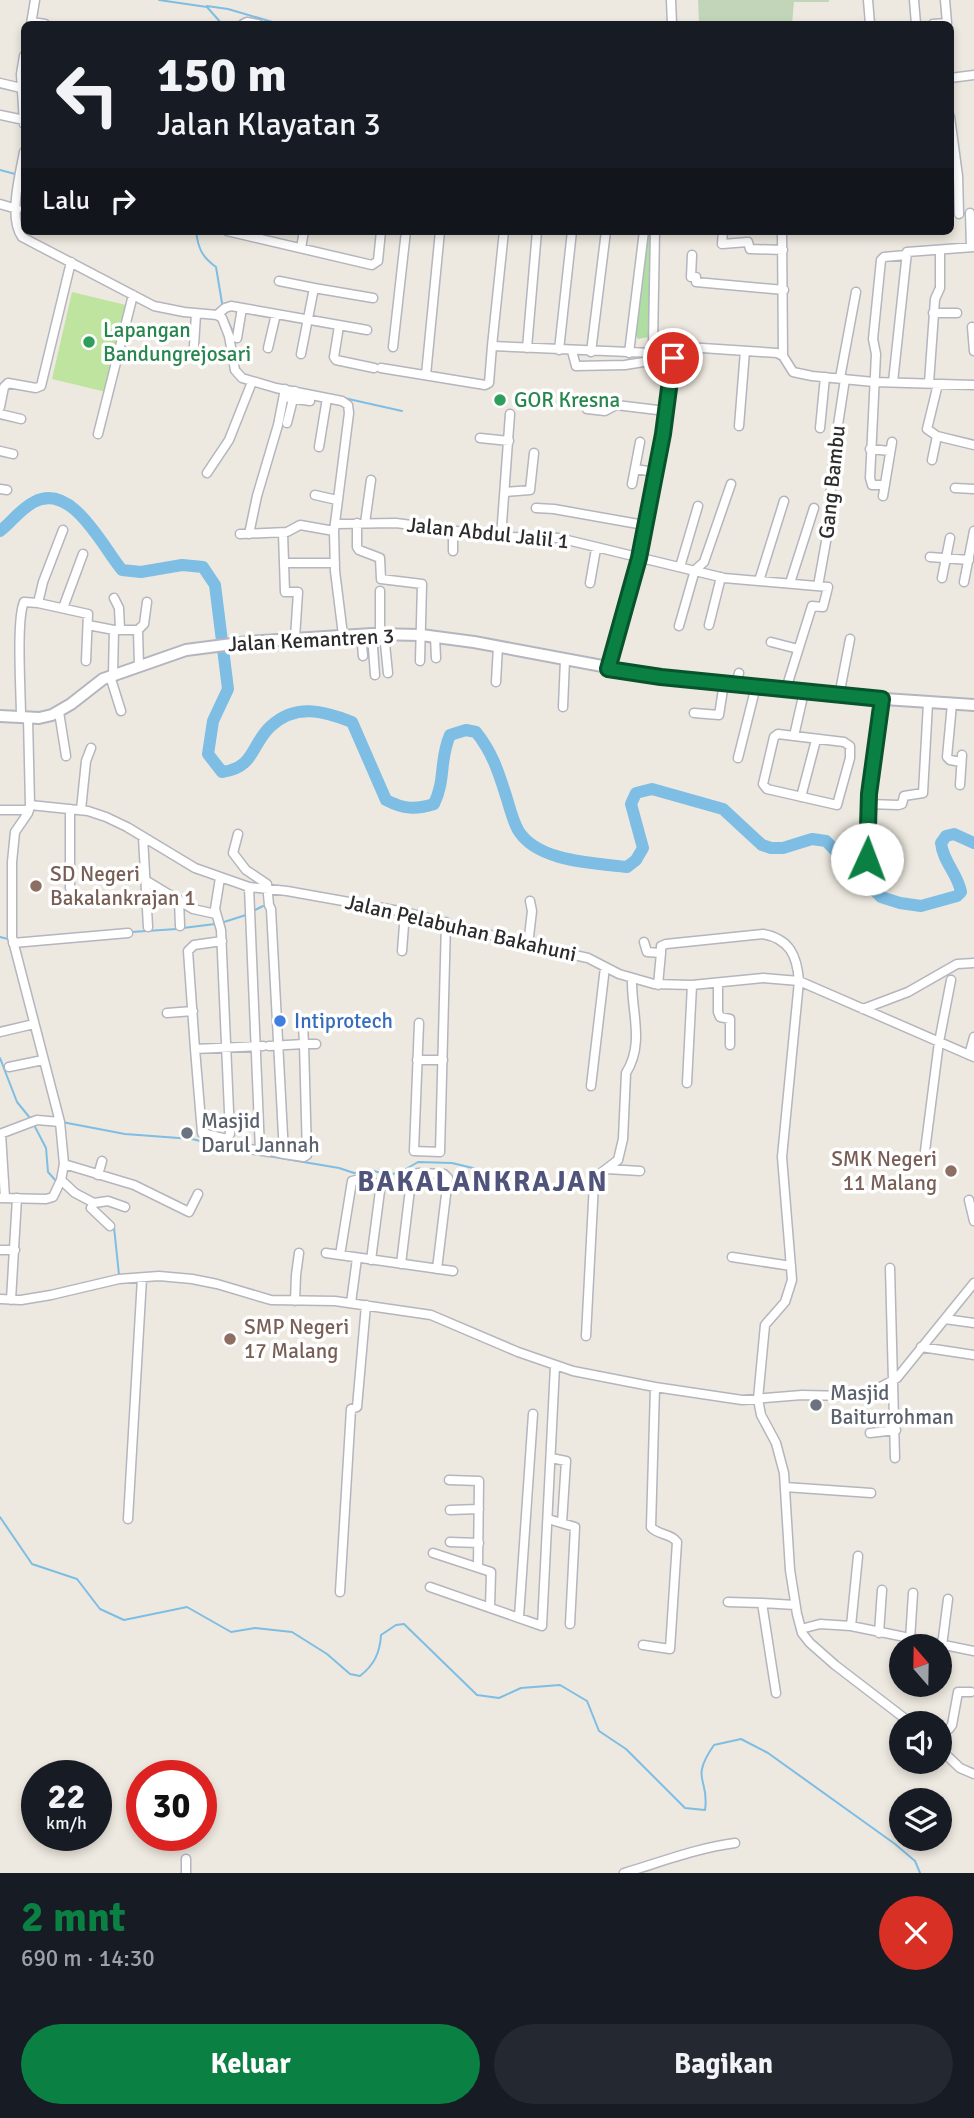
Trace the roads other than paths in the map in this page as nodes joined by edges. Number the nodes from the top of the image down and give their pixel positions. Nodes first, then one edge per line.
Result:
1 (36, 0) edge
2 (671, 0) edge
3 (868, 0) edge
4 (914, 0) edge
5 (945, 0) edge
6 (32, 21) edge
7 (672, 21) edge
8 (870, 21) edge
9 (916, 21) edge
10 (947, 21) edge
11 (974, 75) edge
12 (954, 78) edge
13 (0, 83) edge
14 (21, 88) edge
15 (0, 115) edge
16 (21, 121) edge
17 (954, 146) edge
18 (21, 168) edge
19 (0, 204) edge
20 (17, 209) junction
21 (972, 213) edge
22 (955, 215) edge
23 (244, 235) edge
24 (303, 235) edge
25 (381, 235) edge
26 (405, 235) edge
27 (440, 235) edge
28 (503, 235) edge
29 (537, 235) edge
30 (572, 235) edge
31 (606, 235) edge
32 (644, 235) edge
33 (655, 235) edge
34 (723, 235) edge
35 (782, 235) edge
36 (972, 247) edge
37 (300, 248) junction
38 (783, 250) junction
39 (940, 250) junction
40 (692, 255) dead end
41 (906, 255) junction
42 (71, 262) junction
43 (279, 281) dead end
44 (314, 288) junction
45 (784, 290) junction
46 (856, 292) dead end
47 (133, 295) junction
48 (373, 298) dead end
49 (242, 308) junction
50 (933, 313) junction
51 (957, 313) dead end
52 (196, 314) junction
53 (276, 314) junction
54 (217, 315) junction
55 (308, 320) junction
56 (339, 326) junction
57 (972, 327) edge
58 (367, 330) dead end
59 (237, 338) dead end
60 (194, 346) dead end
61 (492, 346) junction
62 (393, 347) dead end
63 (268, 348) dead end
64 (527, 348) junction
65 (559, 350) junction
66 (572, 351) junction
67 (745, 351) junction
68 (974, 351) edge
69 (591, 352) junction
70 (629, 353) junction
71 (651, 353) junction
72 (302, 354) dead end
73 (783, 356) junction
74 (672, 362) junction
75 (426, 375) junction
76 (825, 377) junction
77 (842, 378) junction
78 (252, 382) junction
79 (874, 382) junction
80 (893, 382) junction
81 (934, 384) junction
82 (974, 385) edge
83 (290, 394) junction
84 (327, 398) junction
85 (310, 401) dead end
86 (0, 407) edge
87 (587, 409) dead end
88 (666, 411) junction
89 (0, 414) edge
90 (510, 414) dead end
91 (21, 419) dead end
92 (287, 424) dead end
93 (739, 426) dead end
94 (820, 428) dead end
95 (98, 434) dead end
96 (937, 436) junction
97 (480, 438) dead end
98 (509, 441) junction
99 (640, 442) dead end
100 (974, 445) edge
101 (320, 447) dead end
102 (870, 449) junction
103 (0, 450) edge
104 (534, 453) dead end
105 (13, 454) dead end
106 (932, 460) dead end
107 (635, 469) junction
108 (655, 472) junction
109 (207, 473) dead end
110 (371, 480) dead end
111 (632, 484) dead end
112 (731, 484) dead end
113 (885, 485) junction
114 (955, 488) dead end
115 (974, 489) edge
116 (506, 492) junction
117 (315, 495) dead end
118 (883, 496) dead end
119 (337, 500) junction
120 (784, 501) dead end
121 (698, 506) dead end
122 (536, 508) dead end
123 (814, 508) dead end
124 (361, 523) junction
125 (644, 525) junction
126 (334, 527) junction
127 (63, 530) dead end
128 (453, 530) junction
129 (974, 531) edge
130 (283, 533) junction
131 (500, 537) junction
132 (950, 538) dead end
133 (596, 548) junction
134 (453, 551) dead end
135 (83, 554) dead end
136 (930, 557) dead end
137 (947, 557) junction
138 (639, 558) junction
139 (969, 560) junction
140 (285, 563) junction
141 (335, 563) junction
142 (680, 566) junction
143 (695, 570) junction
144 (721, 577) junction
145 (942, 578) dead end
146 (759, 581) junction
147 (964, 582) dead end
148 (590, 583) dead end
149 (790, 583) junction
150 (818, 586) junction
151 (380, 591) dead end
152 (114, 598) dead end
153 (147, 602) dead end
154 (38, 603) junction
155 (63, 608) junction
156 (89, 625) junction
157 (709, 625) dead end
158 (679, 626) dead end
159 (117, 630) junction
160 (138, 630) junction
161 (374, 634) junction
162 (343, 635) junction
163 (421, 635) junction
164 (435, 637) junction
165 (295, 638) junction
166 (850, 639) dead end
167 (771, 642) dead end
168 (498, 646) junction
169 (798, 649) junction
170 (363, 656) dead end
171 (436, 658) dead end
172 (565, 660) junction
173 (86, 661) dead end
174 (419, 661) dead end
175 (139, 666) junction
176 (608, 669) junction
177 (388, 673) dead end
178 (112, 675) junction
179 (375, 675) dead end
180 (733, 680) junction
181 (495, 682) dead end
182 (756, 686) junction
183 (786, 689) junction
184 (840, 691) dead end
185 (804, 692) junction
186 (882, 699) junction
187 (928, 703) junction
188 (952, 704) junction
189 (974, 705) edge
190 (563, 707) dead end
191 (121, 711) dead end
192 (59, 712) junction
193 (694, 713) dead end
194 (0, 716) edge
195 (25, 718) junction
196 (794, 736) junction
197 (816, 740) junction
198 (91, 748) dead end
199 (66, 755) dead end
200 (738, 758) dead end
201 (960, 785) dead end
202 (801, 797) junction
203 (869, 804) junction
204 (29, 807) junction
205 (70, 809) junction
206 (0, 810) edge
207 (81, 810) junction
208 (237, 834) dead end
209 (143, 837) junction
210 (867, 859) dead end
211 (0, 862) edge
212 (12, 862) junction
213 (220, 878) junction
214 (145, 880) junction
215 (249, 887) junction
216 (70, 888) dead end
217 (268, 889) junction
218 (179, 900) junction
219 (530, 901) dead end
220 (405, 912) junction
221 (216, 914) junction
222 (446, 922) junction
223 (180, 926) dead end
224 (148, 927) dead end
225 (128, 933) dead end
226 (222, 941) junction
227 (644, 942) dead end
228 (13, 943) junction
229 (528, 945) junction
230 (402, 951) dead end
231 (661, 953) junction
232 (974, 963) edge
233 (605, 967) junction
234 (632, 979) junction
235 (951, 980) dead end
236 (799, 981) junction
237 (718, 983) junction
238 (658, 985) junction
239 (692, 985) junction
240 (863, 1009) junction
241 (192, 1012) junction
242 (167, 1013) dead end
243 (419, 1023) dead end
244 (34, 1024) junction
245 (303, 1025) dead end
246 (0, 1032) edge
247 (974, 1037) edge
248 (939, 1042) junction
249 (304, 1044) junction
250 (316, 1044) dead end
251 (730, 1045) dead end
252 (266, 1046) junction
253 (227, 1047) junction
254 (195, 1049) junction
255 (972, 1053) edge
256 (43, 1060) junction
257 (417, 1060) junction
258 (443, 1060) junction
259 (9, 1067) dead end
260 (687, 1083) dead end
261 (591, 1086) dead end
262 (60, 1122) junction
263 (0, 1134) edge
264 (250, 1149) dead end
265 (925, 1151) dead end
266 (272, 1152) junction
267 (102, 1161) dead end
268 (64, 1164) junction
269 (607, 1169) junction
270 (640, 1171) dead end
271 (98, 1175) junction
272 (61, 1180) junction
273 (381, 1183) junction
274 (410, 1189) junction
275 (198, 1194) dead end
276 (2, 1198) edge
277 (16, 1199) junction
278 (969, 1200) dead end
279 (93, 1205) junction
280 (125, 1207) dead end
281 (974, 1221) edge
282 (110, 1226) dead end
283 (0, 1250) edge
284 (15, 1250) junction
285 (326, 1253) dead end
286 (299, 1254) dead end
287 (340, 1255) junction
288 (732, 1257) dead end
289 (356, 1258) junction
290 (371, 1260) junction
291 (401, 1264) junction
292 (791, 1266) junction
293 (890, 1268) dead end
294 (437, 1269) junction
295 (453, 1271) dead end
296 (142, 1278) junction
297 (974, 1283) edge
298 (0, 1299) edge
299 (11, 1300) junction
300 (295, 1301) junction
301 (351, 1303) junction
302 (366, 1305) junction
303 (945, 1318) junction
304 (974, 1323) edge
305 (586, 1336) dead end
306 (921, 1347) junction
307 (974, 1355) edge
308 (555, 1366) junction
309 (893, 1381) junction
310 (655, 1387) junction
311 (758, 1399) junction
312 (533, 1415) dead end
313 (895, 1430) junction
314 (870, 1433) dead end
315 (551, 1458) junction
316 (895, 1458) dead end
317 (449, 1480) dead end
318 (785, 1487) junction
319 (870, 1493) dead end
320 (480, 1509) junction
321 (450, 1510) dead end
322 (128, 1519) dead end
323 (548, 1520) junction
324 (562, 1523) junction
325 (450, 1542) dead end
326 (479, 1543) junction
327 (433, 1553) dead end
328 (858, 1556) dead end
329 (478, 1567) junction
330 (430, 1587) dead end
331 (882, 1590) dead end
332 (340, 1592) dead end
333 (914, 1593) dead end
334 (948, 1599) dead end
335 (728, 1602) dead end
336 (762, 1603) junction
337 (795, 1605) junction
338 (490, 1608) junction
339 (519, 1617) junction
340 (570, 1624) dead end
341 (851, 1626) junction
342 (801, 1629) junction
343 (879, 1633) junction
344 (911, 1634) edge
345 (944, 1634) edge
346 (889, 1635) edge
347 (643, 1644) dead end
348 (952, 1648) edge
349 (974, 1651) edge
350 (971, 1692) dead end
351 (776, 1693) dead end
352 (896, 1711) edge
353 (952, 1725) edge
354 (952, 1760) edge
355 (974, 1774) edge
356 (735, 1843) dead end
357 (186, 1859) dead end
358 (186, 1873) edge
359 (624, 1873) edge

1 - 6 street
2 - 7 street
3 - 8 street
4 - 9 street
5 - 10 street
11 - 12 street
13 - 14 street
15 - 16 street
17 - 22 street
18 - 20 street
19 - 20 street
20 - 42 street
21 - 22 street
21 - 36 street
23 - 37 street
24 - 37 street
25 - 37 street
26 - 62 street
27 - 75 street
28 - 61 street
29 - 64 street
30 - 65 street
31 - 69 street
32 - 70 street
33 - 71 street
34 - 38 street
35 - 38 street
36 - 39 street
38 - 45 street
39 - 41 street
39 - 50 street
40 - 45 street
41 - 79 street
41 - 80 street
42 - 47 street
42 - 86 street
43 - 44 street
44 - 48 street
44 - 55 street
45 - 73 street
46 - 77 street, Gang Bambu
47 - 52 street
47 - 95 street
49 - 53 street
49 - 54 street
49 - 59 street
50 - 51 street
50 - 81 street
52 - 54 street
52 - 60 street
53 - 55 street
53 - 63 street
54 - 78 street
55 - 56 street
55 - 72 street
56 - 58 street
56 - 75 street
57 - 68 street
61 - 64 street
61 - 75 street
64 - 65 street
65 - 66 street
66 - 69 street
66 - 71 street
67 - 73 street
67 - 74 street
67 - 93 street
69 - 70 street
70 - 71 street
71 - 74 street
71 - 74 street
73 - 76 street
74 - 88 street
76 - 77 street
76 - 94 street
77 - 79 street
77 - 150 street, Gang Bambu
78 - 83 street
78 - 109 street
79 - 80 street
79 - 102 street
80 - 81 street
81 - 82 street
81 - 96 street
83 - 84 street
83 - 85 street
83 - 92 street
83 - 130 street, Jalan Abdul Jalil 1
84 - 101 street
84 - 119 street
87 - 88 street
88 - 108 street
89 - 91 street
90 - 98 street
96 - 100 street
96 - 106 street
97 - 98 street
98 - 116 street
99 - 107 street
102 - 113 street
102 - 113 street
103 - 105 street
104 - 116 street
107 - 108 street
107 - 111 street
108 - 125 street
110 - 124 street
112 - 143 street
113 - 118 street
114 - 115 street
116 - 131 street
117 - 119 street
119 - 126 street
120 - 146 street
121 - 142 street
122 - 125 street
123 - 149 street
124 - 126 street, Jalan Abdul Jalil 1
124 - 128 street, Jalan Abdul Jalil 1
124 - 163 street
125 - 138 street
126 - 130 street, Jalan Abdul Jalil 1
126 - 141 street
127 - 154 street
128 - 131 street, Jalan Abdul Jalil 1
128 - 134 street
129 - 139 street
130 - 140 street
131 - 133 street, Jalan Abdul Jalil 1
132 - 137 street
133 - 138 street, Jalan Abdul Jalil 1
133 - 148 street
135 - 155 street
136 - 137 street
137 - 139 street
137 - 145 street
138 - 142 street, Jalan Abdul Jalil 1
138 - 176 street
139 - 147 street
140 - 141 street
140 - 165 street
141 - 162 street
142 - 143 street, Jalan Abdul Jalil 1
143 - 144 street, Jalan Abdul Jalil 1
143 - 158 street
144 - 146 street, Jalan Abdul Jalil 1
144 - 157 street
146 - 149 street, Jalan Abdul Jalil 1
149 - 150 street, Jalan Abdul Jalil 1
150 - 169 street, Gang Bambu
151 - 161 street
152 - 159 street
153 - 160 street
154 - 155 street
154 - 195 street
155 - 156 street
156 - 159 street
156 - 173 street
159 - 160 street
159 - 178 street
160 - 175 street
161 - 162 street, Jalan Kemantren 3
161 - 163 street, Jalan Kemantren 3
161 - 170 street
161 - 177 street
161 - 179 street
162 - 165 street, Jalan Kemantren 3
163 - 164 street, Jalan Kemantren 3
163 - 174 street
164 - 168 street, Jalan Kemantren 3
164 - 171 street
165 - 175 street, Jalan Kemantren 3
166 - 184 street
167 - 169 street
168 - 172 street, Jalan Kemantren 3
168 - 181 street
169 - 183 street
172 - 176 street, Jalan Kemantren 3
172 - 190 street
175 - 178 street, Jalan Kemantren 3
176 - 180 street, Jalan Kemantren 3
178 - 191 street
178 - 192 street, Jalan Kemantren 3
180 - 182 street, Jalan Kemantren 3
180 - 193 street
182 - 183 street, Jalan Kemantren 3
182 - 200 street
183 - 185 street, Jalan Kemantren 3
185 - 186 street, Jalan Kemantren 3
185 - 196 street
186 - 187 street, Jalan Kemantren 3
186 - 203 street
187 - 188 street, Jalan Kemantren 3
187 - 203 street
188 - 189 street, Jalan Kemantren 3
188 - 201 street
192 - 195 street, Jalan Kemantren 3
192 - 199 street
194 - 195 street, Jalan Kemantren 3
195 - 204 street
196 - 197 street
196 - 202 street
197 - 202 street
197 - 202 street
198 - 207 street
203 - 210 street
204 - 205 street, Jalan Pelabuhan Bakahuni
204 - 206 street, Jalan Pelabuhan Bakahuni
204 - 212 street
205 - 207 street, Jalan Pelabuhan Bakahuni
205 - 216 street
207 - 209 street, Jalan Pelabuhan Bakahuni
208 - 217 street
209 - 213 street, Jalan Pelabuhan Bakahuni
209 - 214 street
211 - 212 street
212 - 228 street
213 - 215 street, Jalan Pelabuhan Bakahuni
213 - 221 street
214 - 218 street
214 - 224 street
215 - 217 street, Jalan Pelabuhan Bakahuni
215 - 252 street
217 - 220 street, Jalan Pelabuhan Bakahuni
217 - 252 street
218 - 221 street
218 - 223 street
219 - 229 street
220 - 222 street, Jalan Pelabuhan Bakahuni
220 - 230 street
221 - 226 street
222 - 229 street, Jalan Pelabuhan Bakahuni
222 - 258 street
225 - 228 street
226 - 241 street
226 - 253 street
227 - 231 street
228 - 244 street
229 - 233 street, Jalan Pelabuhan Bakahuni
231 - 236 street
231 - 238 street
232 - 240 street
233 - 234 street, Jalan Pelabuhan Bakahuni
233 - 261 street
234 - 238 street, Jalan Pelabuhan Bakahuni
234 - 269 street
235 - 248 street
236 - 237 street, Jalan Pelabuhan Bakahuni
236 - 240 street, Jalan Pelabuhan Bakahuni
236 - 292 street
237 - 239 street, Jalan Pelabuhan Bakahuni
237 - 251 street
238 - 239 street, Jalan Pelabuhan Bakahuni
239 - 260 street
240 - 248 street, Jalan Pelabuhan Bakahuni
241 - 242 street
241 - 254 street
243 - 257 street
244 - 246 street
244 - 256 street
245 - 249 street
247 - 255 street
248 - 255 street, Jalan Pelabuhan Bakahuni
248 - 265 street
249 - 250 street
249 - 252 street
249 - 266 street
252 - 253 street
252 - 266 street
252 - 266 street
253 - 254 street
253 - 254 street
256 - 259 street
256 - 262 street
257 - 258 street
257 - 258 street
262 - 263 street
262 - 268 street
263 - 276 street
264 - 266 street
267 - 271 street
268 - 271 street
268 - 272 street
269 - 270 street
269 - 305 street
271 - 275 street
272 - 277 street
272 - 279 street
273 - 274 street
273 - 287 street
273 - 290 street
274 - 291 street
274 - 294 street
276 - 277 street
277 - 284 street
278 - 281 street
279 - 280 street
279 - 282 street
283 - 284 street
284 - 299 street
285 - 287 street
286 - 300 street
287 - 289 street
288 - 292 street
289 - 290 street
289 - 301 street
290 - 291 street
291 - 294 street
292 - 311 street
293 - 309 street
294 - 295 street
296 - 299 street
296 - 300 street
296 - 322 street
297 - 303 street
298 - 299 street
300 - 301 street
301 - 302 street
302 - 308 street
302 - 332 street
303 - 304 street
303 - 306 street
306 - 307 street
306 - 309 street
308 - 310 street
308 - 315 street
309 - 311 street
309 - 313 street
310 - 311 street
310 - 347 street
311 - 318 street
312 - 339 street
313 - 314 street
313 - 316 street
315 - 323 street
315 - 324 street
317 - 320 street
318 - 319 street
318 - 337 street
320 - 321 street
320 - 326 street
323 - 324 street
323 - 339 street
324 - 340 street
325 - 326 street
326 - 329 street
327 - 329 street
328 - 341 street
329 - 338 street
330 - 338 street
331 - 343 street
333 - 344 street
334 - 345 street
335 - 336 street
336 - 337 street
336 - 351 street
337 - 342 street
338 - 339 street
341 - 342 street
341 - 343 street
342 - 352 street
343 - 346 street
348 - 349 street
350 - 353 street
354 - 355 street
356 - 359 street
357 - 358 street

